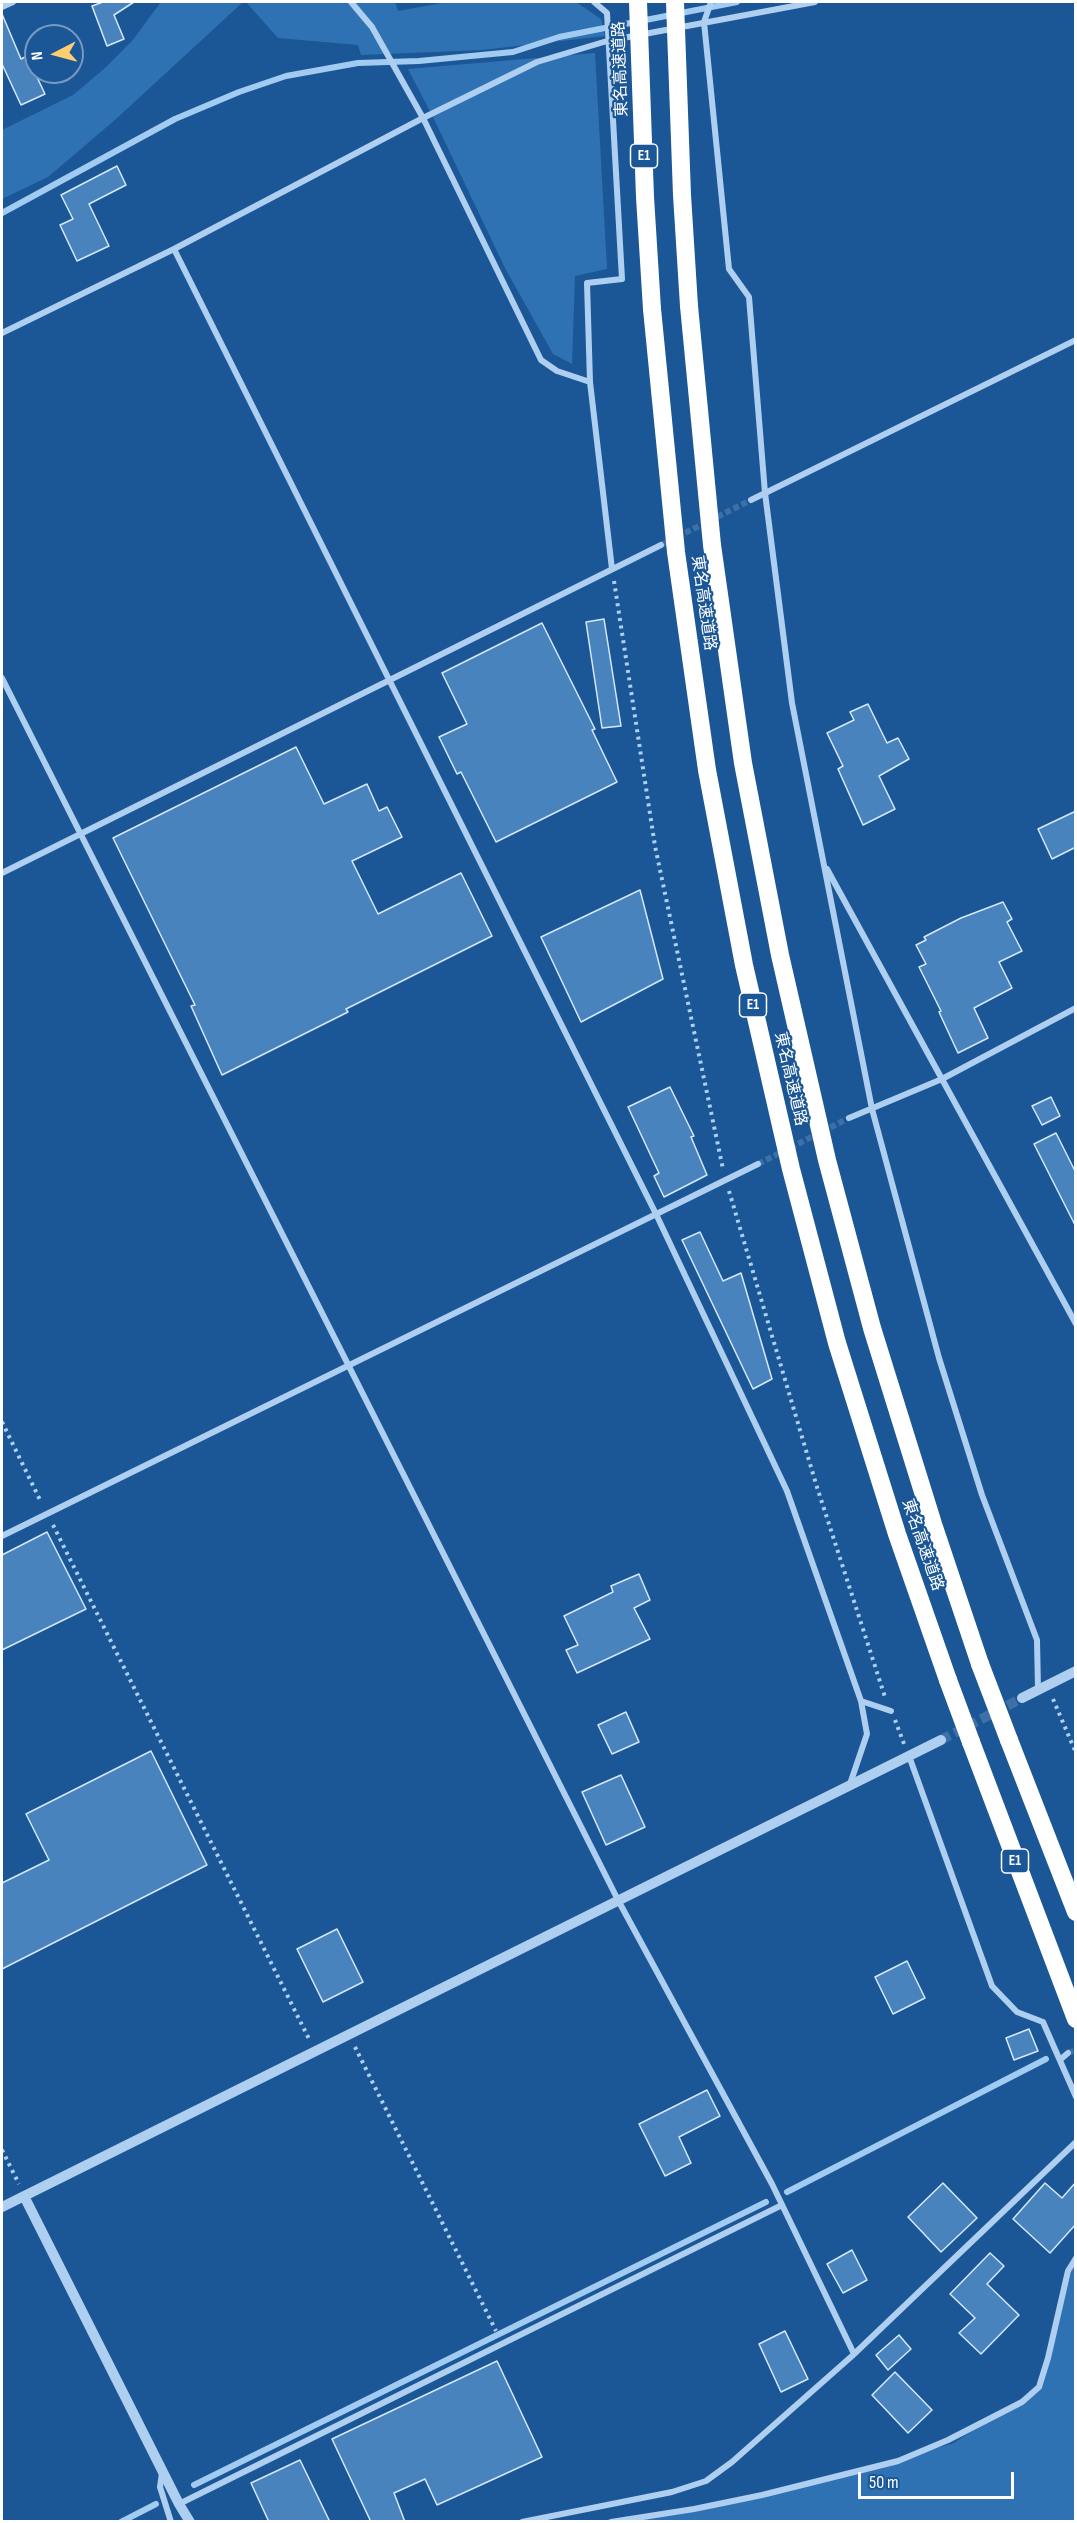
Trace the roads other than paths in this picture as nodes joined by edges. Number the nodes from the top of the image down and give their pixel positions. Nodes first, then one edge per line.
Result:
1 (13, 2) edge
2 (351, 2) edge
3 (594, 2) edge
4 (638, 2) edge
5 (675, 2) edge
6 (711, 2) edge
7 (815, 2) edge
8 (2, 7) edge
9 (705, 19) junction
10 (607, 41) junction
11 (423, 118) junction
12 (174, 249) junction
13 (2, 333) edge
14 (1076, 340) edge
15 (590, 382) junction
16 (765, 493) junction
17 (751, 500) tunnel mouth
18 (661, 545) tunnel mouth
19 (612, 569) junction
20 (2, 678) edge
21 (390, 680) junction
22 (80, 834) junction
23 (824, 863) junction
24 (2, 873) edge
25 (1076, 1008) edge
26 (942, 1079) junction
27 (872, 1109) junction
28 (849, 1118) tunnel mouth
29 (758, 1164) tunnel mouth
30 (656, 1214) junction
31 (1076, 1324) edge
32 (347, 1366) junction
33 (2, 1536) edge
34 (1076, 1671) edge
35 (1043, 1687) junction
36 (1022, 1698) tunnel mouth
37 (861, 1701) junction
38 (891, 1711) dead end
39 (941, 1740) tunnel mouth
40 (909, 1756) junction
41 (850, 1785) junction
42 (618, 1900) junction
43 (1076, 1912) edge
44 (1076, 2019) edge
45 (1068, 2054) tunnel mouth
46 (1060, 2059) junction
47 (1076, 2097) edge
48 (1076, 2142) edge
49 (24, 2196) junction
50 (782, 2205) junction
51 (2, 2207) edge
52 (1076, 2258) edge
53 (854, 2354) junction
54 (162, 2471) junction
55 (179, 2504) junction
56 (171, 2522) edge
57 (190, 2522) edge
58 (522, 2522) edge
59 (612, 2522) edge

1 - 8 street
2 - 11 street
3 - 10 street
4 - 44 highway, 東名高速道路 / E1, bridge
5 - 43 highway, 東名高速道路 / E1, bridge
6 - 9 street
7 - 9 street
9 - 10 street
9 - 16 street
10 - 11 street
10 - 15 street
11 - 12 street
11 - 15 street
12 - 13 street
12 - 21 street
14 - 16 street
15 - 19 street
16 - 17 street
16 - 23 street
18 - 19 street
19 - 21 street
20 - 22 street
21 - 22 street
21 - 30 street
22 - 24 street
22 - 32 street
23 - 26 street
23 - 27 street
25 - 26 street
26 - 27 street
26 - 31 street
27 - 28 street
27 - 35 street
29 - 30 street
30 - 32 street
30 - 37 street
32 - 33 street
32 - 42 street
34 - 35 street
35 - 36 street
37 - 38 street
37 - 41 street
39 - 40 street
40 - 41 street
40 - 46 street
41 - 42 street
42 - 49 street
42 - 50 street
45 - 46 street
46 - 47 street
48 - 53 street
49 - 51 street
49 - 54 street
50 - 53 street
50 - 55 street
52 - 59 street
53 - 58 street
54 - 55 street
54 - 56 street
55 - 57 street

